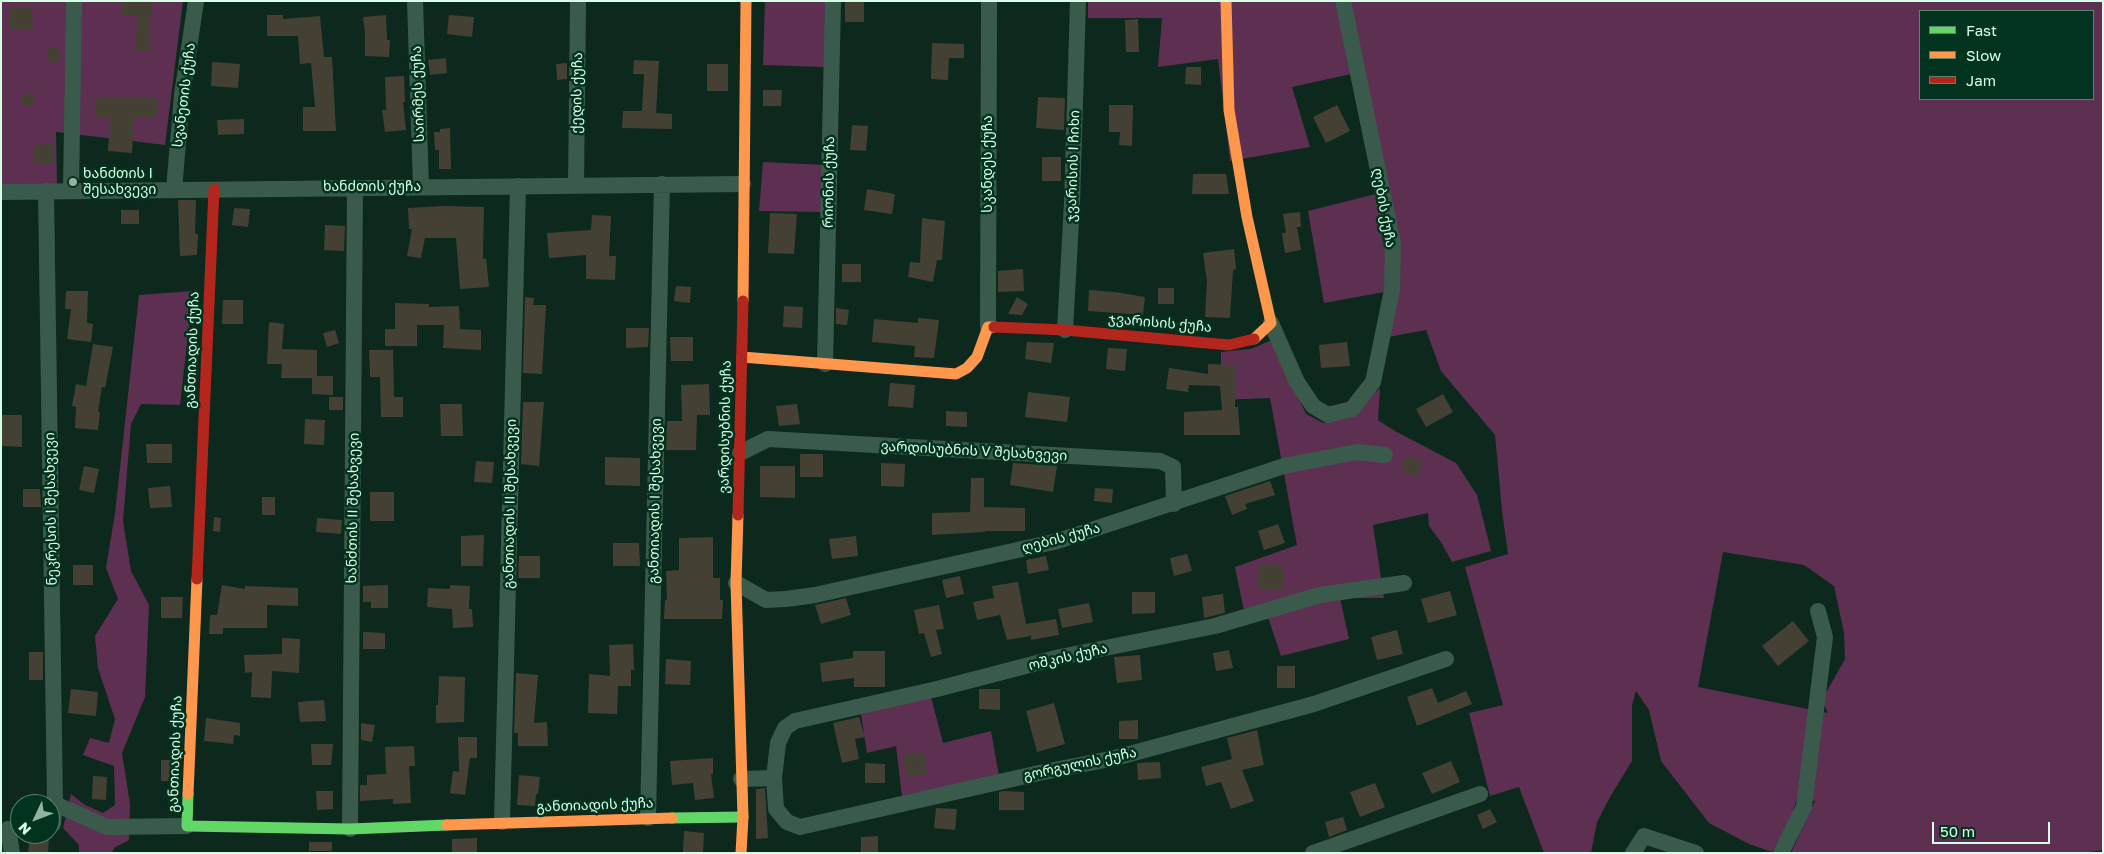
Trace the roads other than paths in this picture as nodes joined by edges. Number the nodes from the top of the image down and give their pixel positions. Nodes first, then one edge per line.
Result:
1 (74, 1) edge
2 (196, 1) edge
3 (415, 1) edge
4 (578, 1) edge
5 (746, 1) edge
6 (833, 1) edge
7 (989, 1) edge
8 (1078, 1) edge
9 (1226, 1) edge
10 (1343, 1) edge
11 (662, 184) junction
12 (742, 184) junction
13 (576, 185) junction
14 (518, 186) junction
15 (355, 187) junction
16 (421, 187) junction
17 (214, 189) junction
18 (174, 190) junction
19 (46, 191) junction
20 (71, 191) junction
21 (1, 192) edge
22 (1271, 323) junction
23 (988, 327) junction
24 (1065, 330) junction
25 (742, 357) junction
26 (825, 364) junction
27 (740, 453) junction
28 (1385, 455) dead end
29 (1174, 504) junction
30 (736, 583) junction
31 (1404, 583) dead end
32 (1818, 611) dead end
33 (1446, 658) dead end
34 (774, 778) junction
35 (741, 779) junction
36 (55, 794) edge
37 (1480, 794) dead end
38 (60, 806) edge
39 (742, 817) junction
40 (648, 818) junction
41 (502, 822) junction
42 (187, 826) junction
43 (350, 829) junction
44 (741, 853) edge
45 (1313, 853) edge
46 (1633, 853) edge
47 (1696, 853) edge
48 (1781, 853) edge

1 - 20 street
2 - 18 street, სვანეთის ქუჩა
3 - 16 street, საირმეს ქუჩა
4 - 13 street, ქედის ქუჩა
5 - 12 street, ვარდისუბნის ქუჩა
6 - 26 street, რიონის ქუჩა
7 - 23 street, სკანდეს ქუჩა
8 - 24 street, ჯვარისის I ჩიხი
9 - 22 street
10 - 22 street, ღების ქუჩა
11 - 12 street, ხანძთის ქუჩა
11 - 13 street, ხანძთის ქუჩა
11 - 40 street, განთიადის I შესახვევი
12 - 25 street, ვარდისუბნის ქუჩა
13 - 14 street, ხანძთის ქუჩა
14 - 16 street, ხანძთის ქუჩა
14 - 41 street, განთიადის II შესახვევი
15 - 16 street, ხანძთის ქუჩა
15 - 17 street, ხანძთის ქუჩა
15 - 43 street, ხანძთის II შესახვევი
17 - 18 street, ხანძთის ქუჩა
17 - 42 street, განთიადის ქუჩა
18 - 20 street, ხანძთის ქუჩა
19 - 20 street, ხანძთის ქუჩა
19 - 21 street, ხანძთის ქუჩა
19 - 36 street, ნეკრესის I შესახვევი
22 - 24 street, ჯვარისის ქუჩა
23 - 24 street, ჯვარისის ქუჩა
23 - 26 street
25 - 26 street
25 - 27 street, ვარდისუბნის ქუჩა
27 - 29 street, ვარდისუბნის V შესახვევი
27 - 30 street, ვარდისუბნის ქუჩა
28 - 29 street, ღების ქუჩა
29 - 30 street, ღების ქუჩა
30 - 35 street, ვარდისუბნის ქუჩა
31 - 34 street, ოშკის ქუჩა
32 - 48 street
33 - 34 street, გორგულის ქუჩა
34 - 35 street
35 - 39 street, ვარდისუბნის ქუჩა
37 - 45 street
38 - 42 street
39 - 40 street, განთიადის ქუჩა
39 - 44 street, ვარდისუბნის ქუჩა
40 - 41 street, განთიადის ქუჩა
41 - 43 street, განთიადის ქუჩა
42 - 43 street, განთიადის ქუჩა
46 - 47 street

